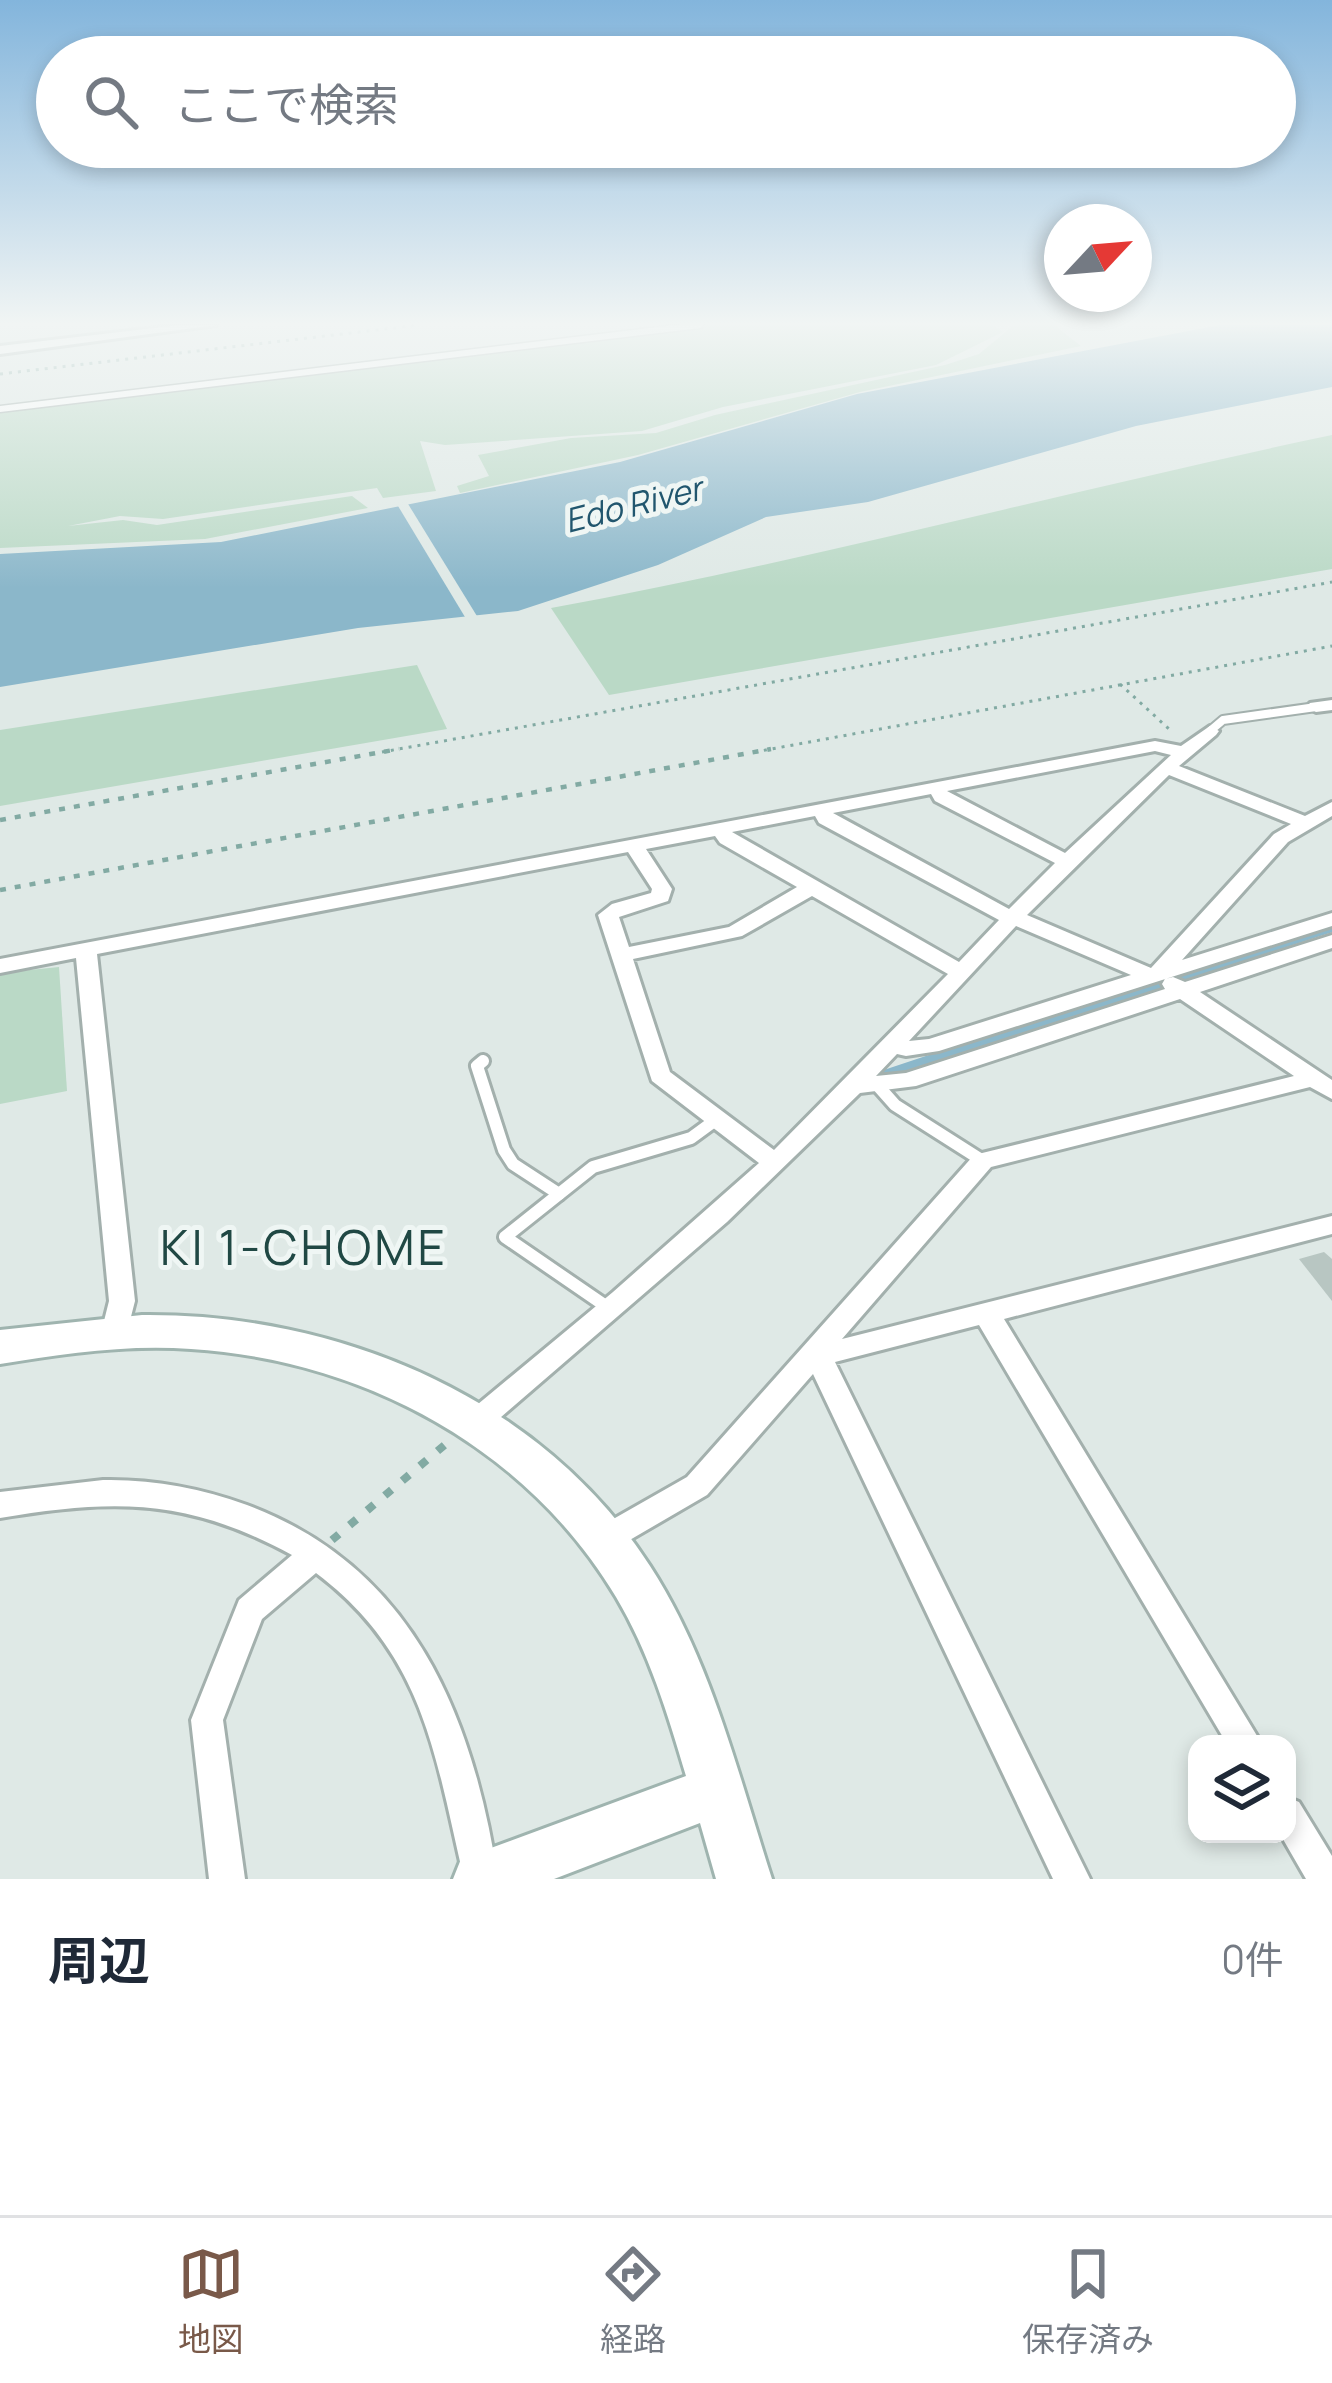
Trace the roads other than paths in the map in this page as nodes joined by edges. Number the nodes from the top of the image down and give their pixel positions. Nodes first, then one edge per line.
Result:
1 (1324, 706) edge
2 (1210, 731) joint
3 (1182, 755) junction
4 (935, 787) junction
5 (1332, 808) edge
6 (822, 810) junction
7 (1304, 822) junction
8 (719, 826) junction
9 (632, 843) junction
10 (1064, 860) junction
11 (811, 888) junction
12 (1010, 917) junction
13 (1332, 919) edge
14 (1332, 941) edge
15 (86, 951) junction
16 (621, 955) junction
17 (0, 967) edge
18 (958, 971) junction
19 (1158, 975) junction
20 (1181, 990) junction
21 (894, 1043) junction
22 (483, 1061) dead end
23 (1323, 1085) edge
24 (867, 1087) junction
25 (717, 1119) junction
26 (983, 1161) junction
27 (774, 1162) junction
28 (560, 1193) junction
29 (1332, 1225) edge
30 (610, 1310) junction
31 (986, 1313) junction
32 (115, 1333) junction
33 (0, 1347) edge
34 (817, 1353) junction
35 (464, 1431) junction
36 (0, 1505) edge
37 (604, 1539) junction
38 (316, 1554) junction
39 (1240, 1735) edge
40 (715, 1791) junction
41 (1296, 1831) edge
42 (1318, 1872) edge
43 (227, 1879) edge
44 (481, 1879) edge
45 (744, 1879) edge
46 (1072, 1879) edge

1 - 2 lane
2 - 3 street
3 - 4 street
3 - 7 street
3 - 10 street
4 - 6 street
4 - 10 street
5 - 7 street
6 - 8 street
6 - 12 street
7 - 19 street
8 - 9 street
8 - 11 street
9 - 15 street
9 - 16 street
10 - 12 street
11 - 16 street
11 - 18 street
12 - 18 street
12 - 19 street
13 - 19 street
14 - 20 street
15 - 17 street
15 - 32 street
16 - 25 street
18 - 21 street
19 - 20 street
19 - 21 street
20 - 23 street
20 - 24 street
21 - 24 street
22 - 28 lane
23 - 26 street
24 - 26 lane
24 - 27 street
25 - 27 street
25 - 28 lane
26 - 34 street
27 - 30 street
28 - 30 lane
29 - 31 street
30 - 35 street
31 - 34 street
31 - 39 street
32 - 33 street
32 - 35 street
34 - 37 street
34 - 46 street
35 - 37 street
36 - 38 street
37 - 40 street
38 - 43 street
38 - 44 street
40 - 44 street
40 - 45 street
41 - 42 street

